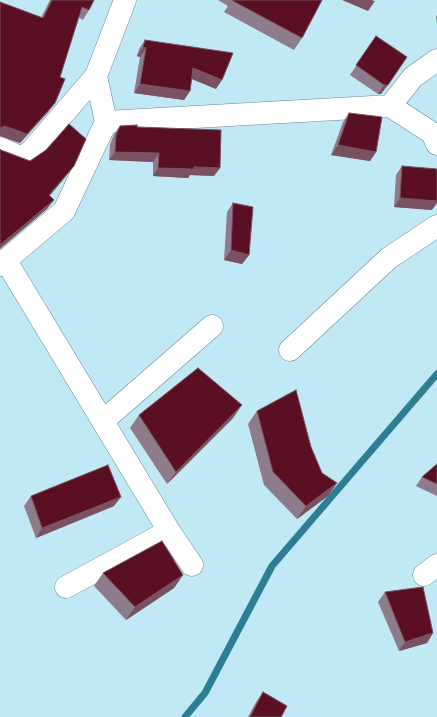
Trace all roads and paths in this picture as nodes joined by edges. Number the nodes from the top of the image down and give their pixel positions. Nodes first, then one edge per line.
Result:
1 (125, 0) edge
2 (437, 60) edge
3 (96, 76) junction
4 (390, 106) junction
5 (106, 122) junction
6 (437, 144) edge
7 (0, 148) edge
8 (437, 226) edge
9 (3, 263) edge
10 (212, 326) dead end
11 (290, 350) dead end
12 (103, 421) junction
13 (169, 531) junction
14 (192, 565) dead end
15 (66, 587) dead end

1 - 3 street
2 - 4 street
3 - 5 street
3 - 7 street
4 - 5 street
4 - 6 street
5 - 9 street
8 - 11 street
9 - 12 street
10 - 12 street
12 - 13 street
13 - 14 street
13 - 15 street

